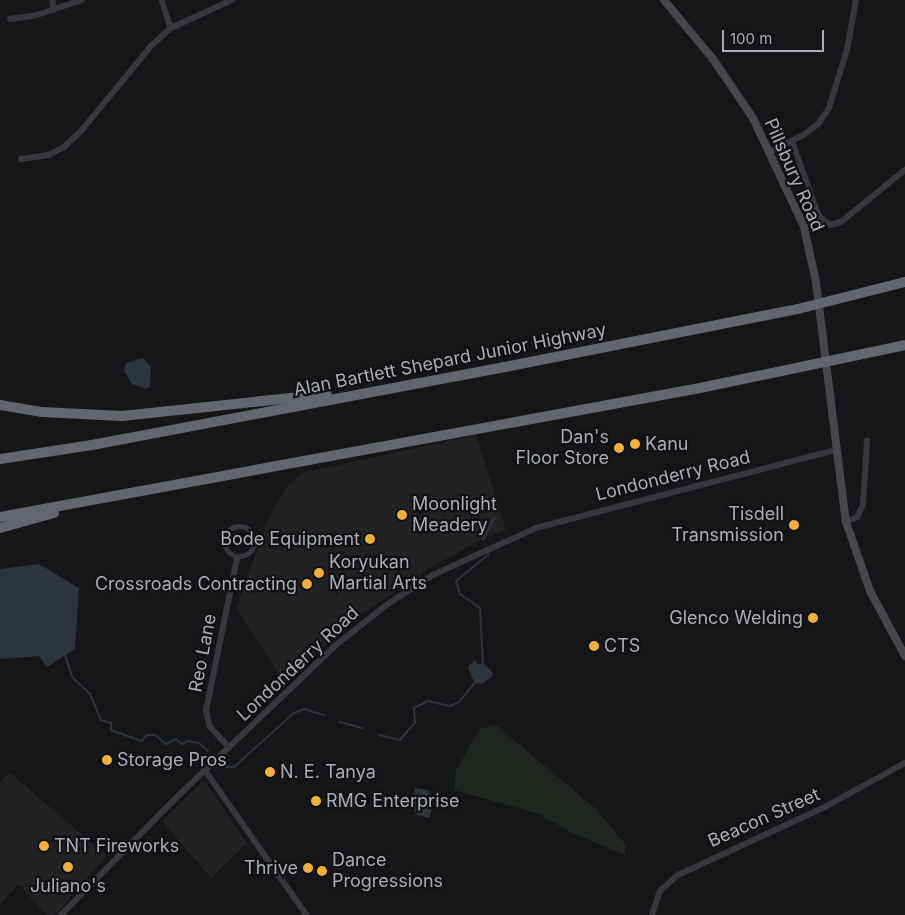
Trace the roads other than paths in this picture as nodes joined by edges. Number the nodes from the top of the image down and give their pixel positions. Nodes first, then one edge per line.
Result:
1 (53, 0) edge
2 (82, 0) edge
3 (162, 0) edge
4 (232, 0) edge
5 (664, 0) edge
6 (856, 0) edge
7 (54, 10) junction
8 (10, 19) dead end
9 (171, 28) junction
10 (793, 142) junction
11 (770, 152) junction
12 (21, 160) dead end
13 (905, 170) edge
14 (905, 282) edge
15 (905, 345) edge
16 (398, 386) junction
17 (0, 405) edge
18 (868, 441) dead end
19 (836, 450) junction
20 (0, 459) edge
21 (118, 495) junction
22 (0, 517) edge
23 (846, 522) junction
24 (0, 528) edge
25 (237, 558) junction
26 (905, 656) edge
27 (229, 748) junction
28 (905, 762) edge
29 (205, 770) junction
30 (61, 915) edge
31 (307, 915) edge
32 (652, 915) edge

1 - 7 street
2 - 7 street
3 - 9 street
4 - 9 street
5 - 11 street, Pillsbury Road
6 - 10 street
7 - 8 street
9 - 12 street
10 - 11 street
10 - 13 street
11 - 19 street, Pillsbury Road
14 - 16 highway, Alan Bartlett Shepard Junior Highway
15 - 21 highway
16 - 17 highway
16 - 20 highway, Alan Bartlett Shepard Junior Highway
18 - 23 street
19 - 23 street, Pillsbury Road
19 - 27 street, Londonderry Road
21 - 22 highway
21 - 24 highway
23 - 26 street, Pillsbury Road
25 - 25 street
25 - 27 street, Reo Lane
27 - 29 street, Londonderry Road
28 - 32 street, Beacon Street
29 - 30 street, Londonderry Road
29 - 31 street

